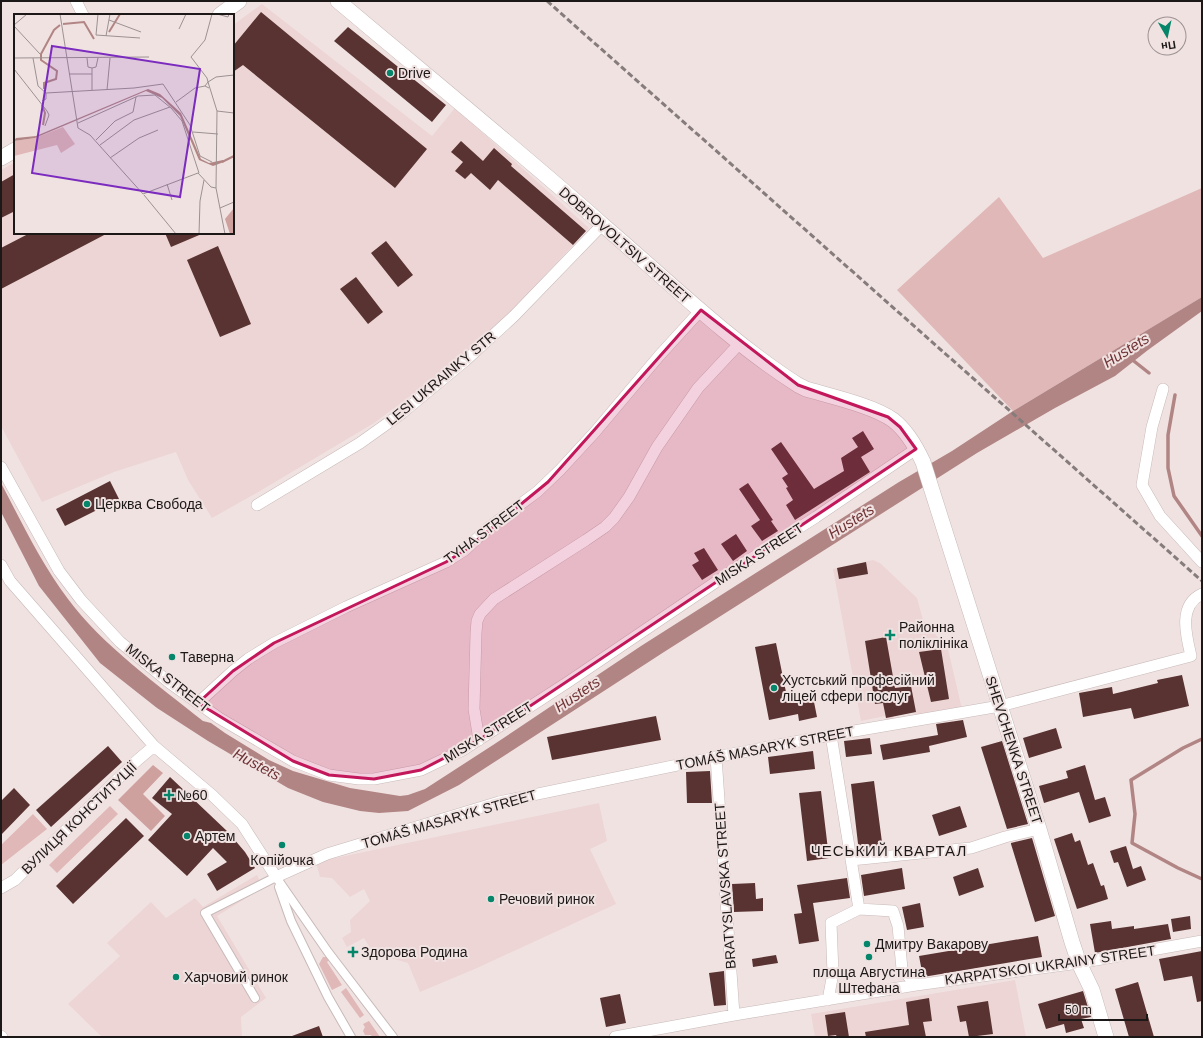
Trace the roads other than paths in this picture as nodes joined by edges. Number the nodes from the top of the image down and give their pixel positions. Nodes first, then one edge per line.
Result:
1 (76, 1) edge
2 (239, 1) edge
3 (338, 1) edge
4 (82, 14) edge
5 (221, 14) edge
6 (14, 151) edge
7 (1, 158) edge
8 (603, 224) junction
9 (701, 310) junction
10 (740, 343) junction
11 (1163, 389) dead end
12 (919, 456) junction
13 (1, 467) edge
14 (257, 505) dead end
15 (1202, 562) edge
16 (1, 565) edge
17 (1202, 594) edge
18 (1197, 656) edge
19 (198, 703) junction
20 (1000, 706) junction
21 (831, 735) junction
22 (479, 740) junction
23 (154, 746) junction
24 (716, 757) junction
25 (1039, 829) junction
26 (851, 860) junction
27 (276, 877) junction
28 (1, 888) edge
29 (859, 909) junction
30 (1202, 941) edge
31 (1079, 963) junction
32 (916, 985) junction
33 (255, 998) dead end
34 (828, 1000) junction
35 (734, 1015) junction
36 (351, 1037) edge
37 (394, 1037) edge
38 (615, 1037) edge
39 (1106, 1037) edge

1 - 4 street
2 - 5 main road
3 - 8 main road, DOBROVOLTSIV STREET
6 - 7 main road
8 - 9 main road, DOBROVOLTSIV STREET
8 - 14 street, LESI UKRAINKY STR
9 - 10 main road, DOBROVOLTSIV STREET
9 - 19 street, TYHA STREET
10 - 12 main road, DOBROVOLTSIV STREET
10 - 22 street
11 - 15 street
12 - 20 main road, SHEVCHENKA STREET
12 - 22 street, MISKA STREET
13 - 19 street, MISKA STREET
16 - 23 street
17 - 18 street, TOMÁŠ MASARYK STREET
18 - 20 street, TOMÁŠ MASARYK STREET
19 - 22 street, MISKA STREET
20 - 21 street, TOMÁŠ MASARYK STREET
20 - 25 main road, SHEVCHENKA STREET
21 - 24 street, TOMÁŠ MASARYK STREET
21 - 26 street
23 - 27 street
23 - 28 street, ВУЛИЦЯ КОНСТИТУЦІЇ
24 - 27 street, TOMÁŠ MASARYK STREET
24 - 35 street, BRATYSLAVSKA STREET
25 - 26 street
25 - 31 main road, SHEVCHENKA STREET
26 - 29 street
27 - 33 street
27 - 36 street
27 - 37 street
29 - 32 street
29 - 34 street
30 - 31 street, KARPATSKOI UKRAINY STREET
31 - 32 street, KARPATSKOI UKRAINY STREET
31 - 39 main road, SHEVCHENKA STREET
32 - 34 street, KARPATSKOI UKRAINY STREET
34 - 35 street, KARPATSKOI UKRAINY STREET
35 - 38 street, KARPATSKOI UKRAINY STREET

